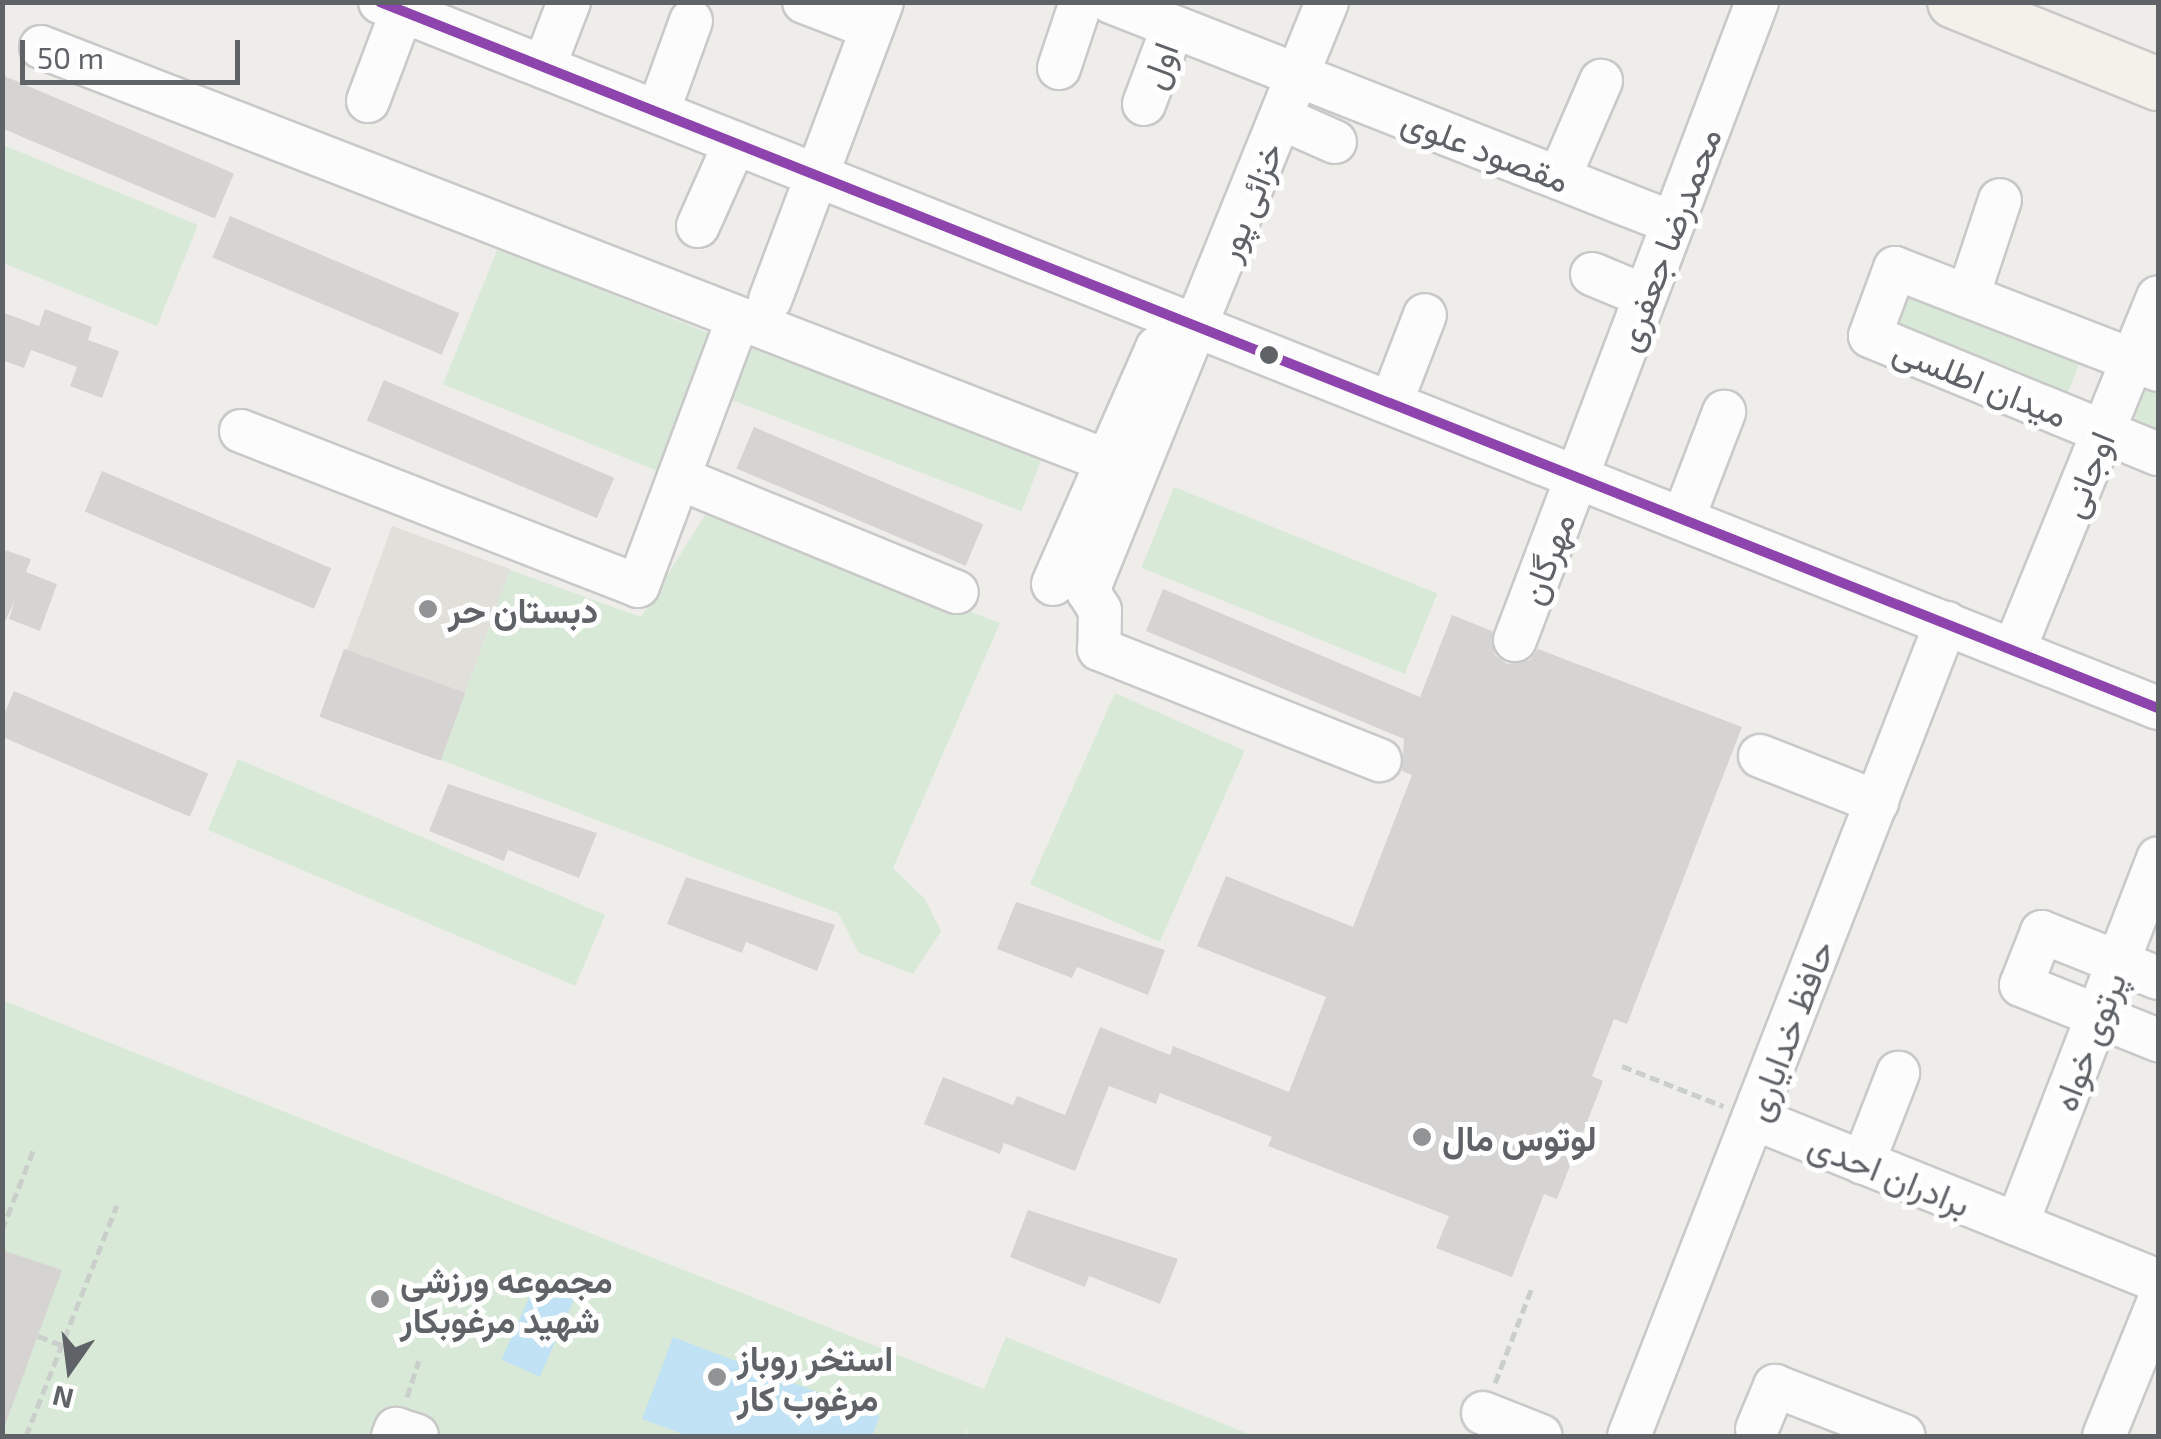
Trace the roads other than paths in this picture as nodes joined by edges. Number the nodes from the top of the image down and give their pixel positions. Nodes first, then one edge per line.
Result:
1 (570, 2) edge
2 (804, 2) edge
3 (1081, 2) edge
4 (1111, 2) edge
5 (1327, 2) edge
6 (1757, 2) edge
7 (1954, 2) edge
8 (392, 7) edge
9 (877, 15) edge
10 (1183, 20) edge
11 (691, 21) dead end
12 (40, 47) dead end
13 (544, 67) junction
14 (1059, 68) dead end
15 (1298, 76) junction
16 (1601, 81) dead end
17 (2158, 84) edge
18 (368, 101) dead end
19 (1144, 104) dead end
20 (658, 112) junction
21 (1281, 118) junction
22 (1335, 142) dead end
23 (735, 143) junction
24 (814, 174) junction
25 (1560, 178) junction
26 (2000, 200) dead end
27 (1673, 222) junction
28 (698, 226) dead end
29 (1592, 274) dead end
30 (1645, 296) junction
31 (1968, 296) junction
32 (2158, 297) edge
33 (754, 310) junction
34 (1425, 315) dead end
35 (1198, 326) junction
36 (2146, 365) edge
37 (1391, 403) junction
38 (1724, 412) dead end
39 (241, 431) dead end
40 (2104, 432) junction
41 (2158, 454) edge
42 (1107, 461) junction
43 (1576, 476) junction
44 (681, 479) junction
45 (1683, 519) junction
46 (1054, 584) dead end
47 (956, 592) dead end
48 (1946, 623) junction
49 (1515, 640) dead end
50 (2014, 650) junction
51 (2158, 708) edge
52 (1760, 756) dead end
53 (1380, 760) dead end
54 (1876, 802) junction
55 (2158, 858) edge
56 (2118, 962) junction
57 (2158, 978) edge
58 (2098, 1016) junction
59 (2158, 1040) edge
60 (1898, 1073) dead end
61 (1754, 1118) junction
62 (1863, 1162) junction
63 (2017, 1224) junction
64 (2158, 1280) edge
65 (2158, 1302) edge
66 (1484, 1413) road end
67 (1757, 1429) dead end
68 (393, 1436) edge
69 (417, 1436) edge
70 (1541, 1436) edge
71 (1629, 1436) edge
72 (1904, 1436) edge
73 (2104, 1436) edge

1 - 13 street
2 - 9 street
3 - 14 street
4 - 10 street, مقصود علوی
5 - 15 street, خزائی پور
6 - 27 street, محمدرضا جعفری
7 - 17 main road
8 - 13 street
8 - 18 street
9 - 24 street
10 - 15 street, مقصود علوی
10 - 19 street, اول
11 - 20 street
12 - 33 street
13 - 20 street
15 - 21 street, خزائی پور
15 - 25 street, مقصود علوی
16 - 25 street
20 - 23 street
21 - 22 street
21 - 35 street, خزائی پور
23 - 24 street
23 - 28 street
24 - 33 street
24 - 35 street
25 - 27 street, مقصود علوی
26 - 31 street
27 - 30 street, محمدرضا جعفری
29 - 30 street
30 - 43 street, محمدرضا جعفری
31 - 36 street
31 - 40 street, میدان اطلسی
32 - 36 street, اوجانی
33 - 42 street
33 - 44 street
34 - 37 street
35 - 37 street
35 - 42 street
35 - 53 street, خزائی پور
36 - 40 street, اوجانی
37 - 43 street
38 - 45 street
39 - 44 street
40 - 41 street, میدان اطلسی
40 - 50 street, اوجانی
42 - 46 street
43 - 45 street
43 - 49 street, مهرگان
44 - 47 street
45 - 48 street
48 - 50 street
48 - 54 street, حافظ خدایاری
50 - 51 street
52 - 54 street
54 - 61 street, حافظ خدایاری
55 - 56 street, پرتوی خواه
56 - 57 street
56 - 58 street, پرتوی خواه
56 - 58 street
58 - 59 street
58 - 63 street, پرتوی خواه
60 - 62 street
61 - 62 street, برادران احدی
61 - 71 street, حافظ خدایاری
62 - 63 street, برادران احدی
63 - 64 street, برادران احدی
65 - 73 street
66 - 70 street
67 - 72 street
68 - 69 street

